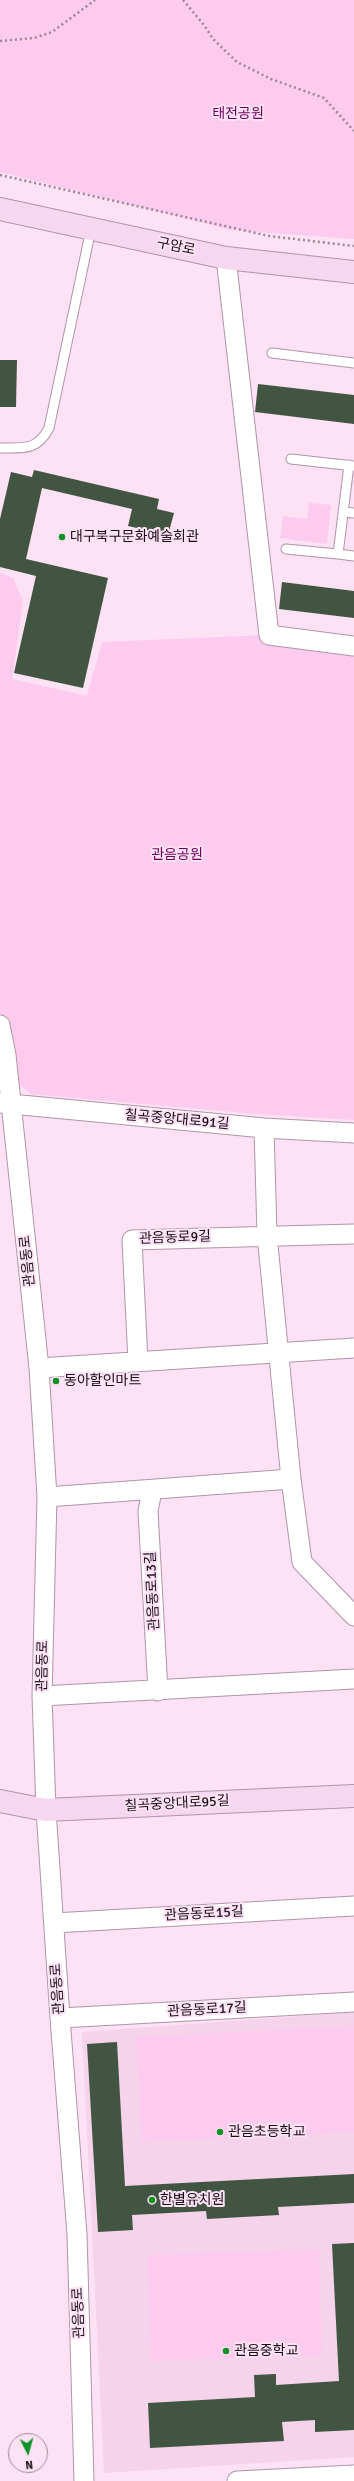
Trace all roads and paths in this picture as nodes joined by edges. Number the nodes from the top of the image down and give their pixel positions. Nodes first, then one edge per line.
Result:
1 (183, 0) edge
2 (93, 1) edge
3 (0, 41) edge
4 (354, 131) edge
5 (0, 175) edge
6 (0, 209) edge
7 (91, 229) junction
8 (354, 246) edge
9 (226, 258) junction
10 (354, 272) edge
11 (272, 353) dead end
12 (354, 363) edge
13 (0, 448) edge
14 (292, 459) dead end
15 (351, 465) edge
16 (343, 512) junction
17 (354, 513) edge
18 (286, 549) dead end
19 (338, 554) junction
20 (354, 556) edge
21 (354, 646) edge
22 (0, 1025) edge
23 (6, 1104) edge
24 (264, 1128) junction
25 (354, 1133) edge
26 (354, 1234) edge
27 (267, 1235) junction
28 (354, 1348) edge
29 (279, 1353) junction
30 (138, 1362) junction
31 (39, 1368) junction
32 (291, 1480) junction
33 (152, 1491) junction
34 (47, 1497) junction
35 (354, 1616) edge
36 (354, 1679) edge
37 (158, 1691) junction
38 (42, 1696) junction
39 (354, 1796) edge
40 (0, 1801) edge
41 (46, 1810) junction
42 (354, 1906) edge
43 (54, 1923) junction
44 (354, 2002) edge
45 (60, 2018) junction
46 (354, 2475) edge
47 (317, 2479) edge
48 (84, 2481) edge
49 (237, 2481) edge

1 - 4 path
2 - 3 path
5 - 8 path
6 - 7 main road, 구암로
7 - 9 main road, 구암로
7 - 13 lane
9 - 10 main road, 구암로
9 - 21 street
11 - 12 lane
14 - 15 lane
15 - 16 lane
16 - 17 lane
16 - 19 lane
18 - 19 lane
19 - 20 lane
22 - 23 street, 관음동로
23 - 24 street, 칠곡중앙대로91길
23 - 31 street, 관음동로
24 - 25 street, 칠곡중앙대로91길
24 - 27 street
26 - 27 street, 관음동로9길
27 - 29 street
27 - 30 street, 관음동로9길
28 - 29 street
29 - 30 street
29 - 32 street
30 - 31 street
31 - 34 street, 관음동로
32 - 33 street
32 - 35 street
33 - 34 street
33 - 37 street, 관음동로13길
34 - 38 street, 관음동로
36 - 37 street
37 - 38 street
38 - 41 street, 관음동로
39 - 41 main road, 칠곡중앙대로95길
40 - 41 main road, 칠곡중앙대로95길
41 - 43 street, 관음동로
42 - 43 street, 관음동로15길
43 - 45 street, 관음동로
44 - 45 street, 관음동로17길
45 - 48 street, 관음동로
46 - 47 street
47 - 49 street

